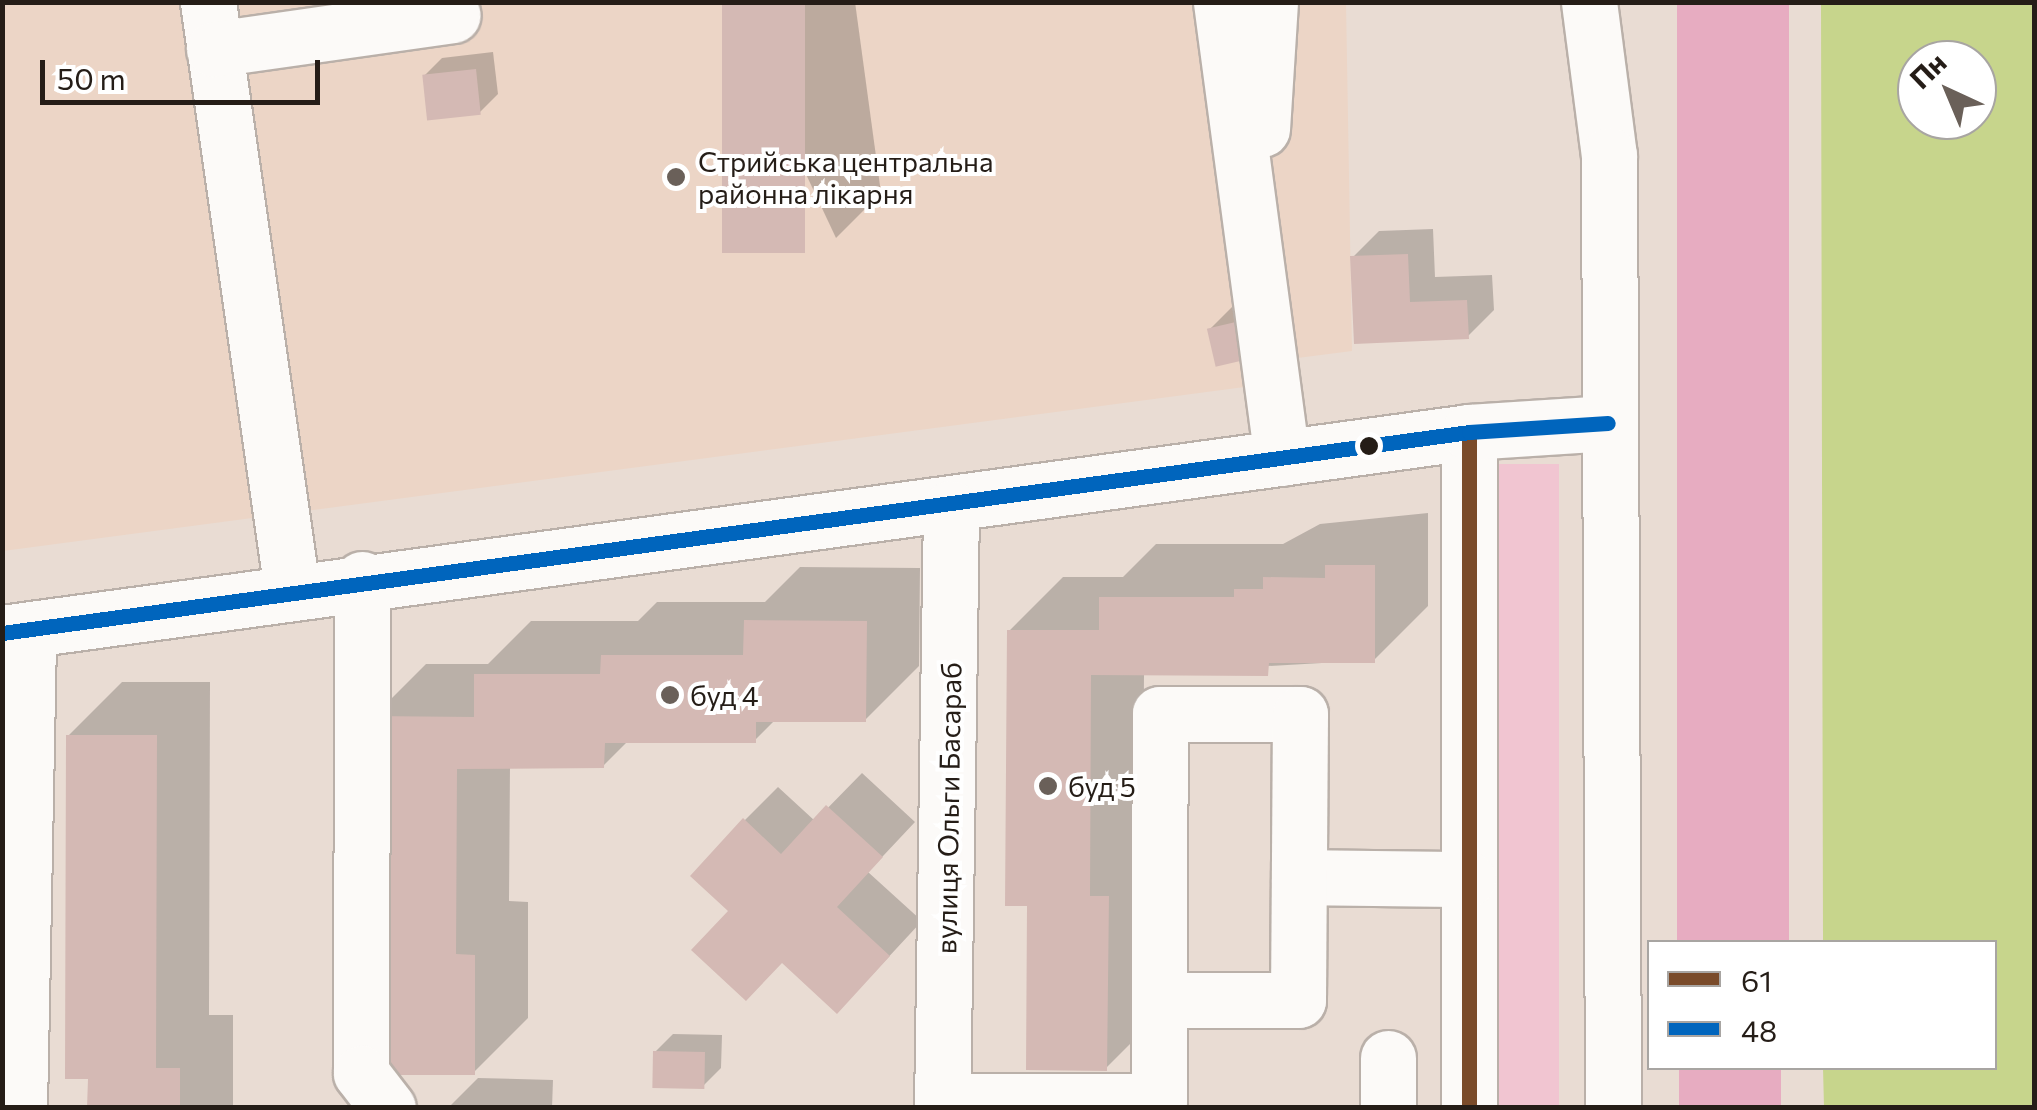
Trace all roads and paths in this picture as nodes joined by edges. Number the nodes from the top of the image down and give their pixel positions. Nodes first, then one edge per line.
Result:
1 (1221, 2) edge
2 (1270, 2) edge
3 (1590, 2) edge
4 (453, 14) dead end
5 (211, 26) edge
6 (1254, 255) junction
7 (1608, 423) junction
8 (1468, 432) junction
9 (1282, 458) junction
10 (951, 508) junction
11 (362, 579) junction
12 (292, 590) junction
13 (15, 632) edge
14 (1299, 877) junction
15 (1468, 879) junction
16 (1161, 1000) junction
17 (942, 1104) edge
18 (1112, 1105) edge
19 (20, 1108) edge
20 (388, 1108) edge
21 (1469, 1108) edge
22 (1613, 1108) edge

1 - 6 main road
2 - 6 main road
3 - 7 main road
4 - 5 main road
5 - 12 main road
6 - 9 main road
7 - 8 main road
7 - 22 main road
8 - 9 main road
8 - 15 main road
9 - 10 main road
10 - 11 main road
10 - 17 main road, вулиця Ольги Басараб
11 - 12 main road
11 - 20 main road
12 - 13 main road
13 - 19 main road
14 - 15 main road
14 - 16 main road
14 - 16 main road
15 - 21 main road
16 - 18 main road
17 - 18 main road

